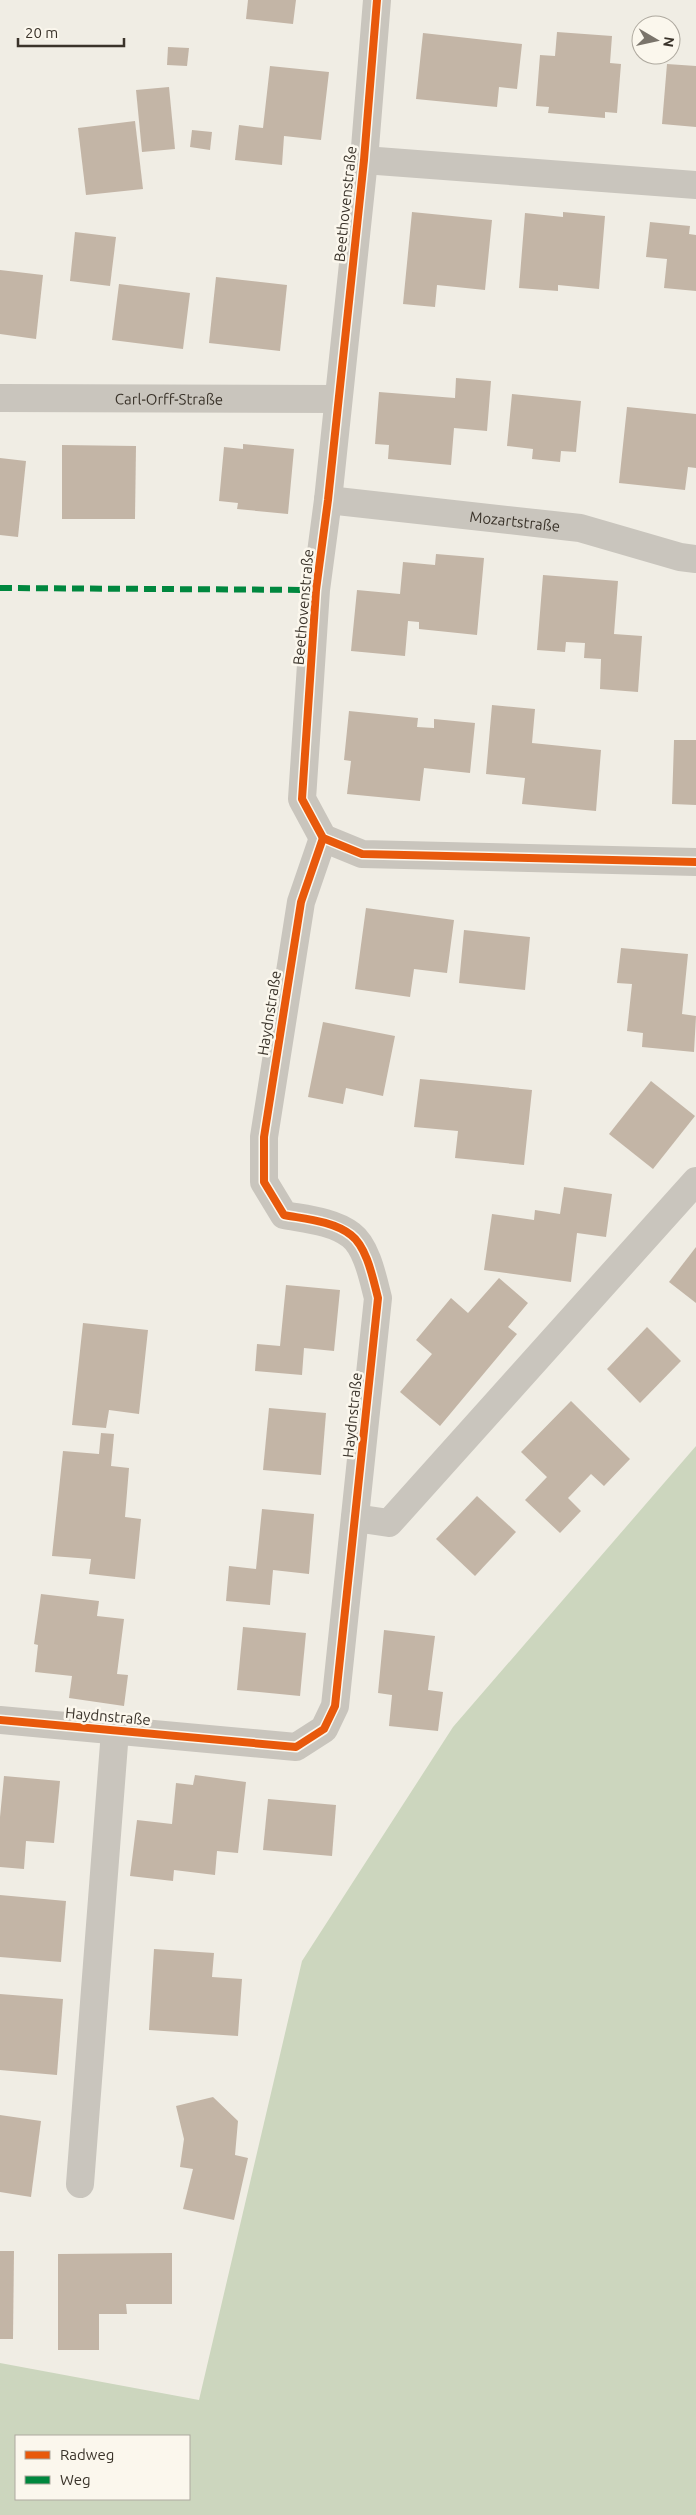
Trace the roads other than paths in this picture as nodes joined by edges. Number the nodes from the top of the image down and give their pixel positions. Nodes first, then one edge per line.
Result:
1 (378, 0) edge
2 (364, 160) junction
3 (696, 185) edge
4 (0, 398) edge
5 (337, 399) junction
6 (328, 500) junction
7 (696, 559) edge
8 (323, 838) junction
9 (696, 862) edge
10 (696, 1181) edge
11 (355, 1518) junction
12 (0, 1720) edge
13 (115, 1730) junction
14 (80, 2184) dead end

1 - 2 street, Beethovenstraße
2 - 3 street
2 - 5 street, Beethovenstraße
4 - 5 street, Carl-Orff-Straße
5 - 6 street, Beethovenstraße
6 - 7 street, Mozartstraße
6 - 8 street, Beethovenstraße
8 - 9 street
8 - 11 street, Haydnstraße
10 - 11 street
11 - 13 street, Haydnstraße
12 - 13 street, Haydnstraße
13 - 14 street, Haydnstraße

